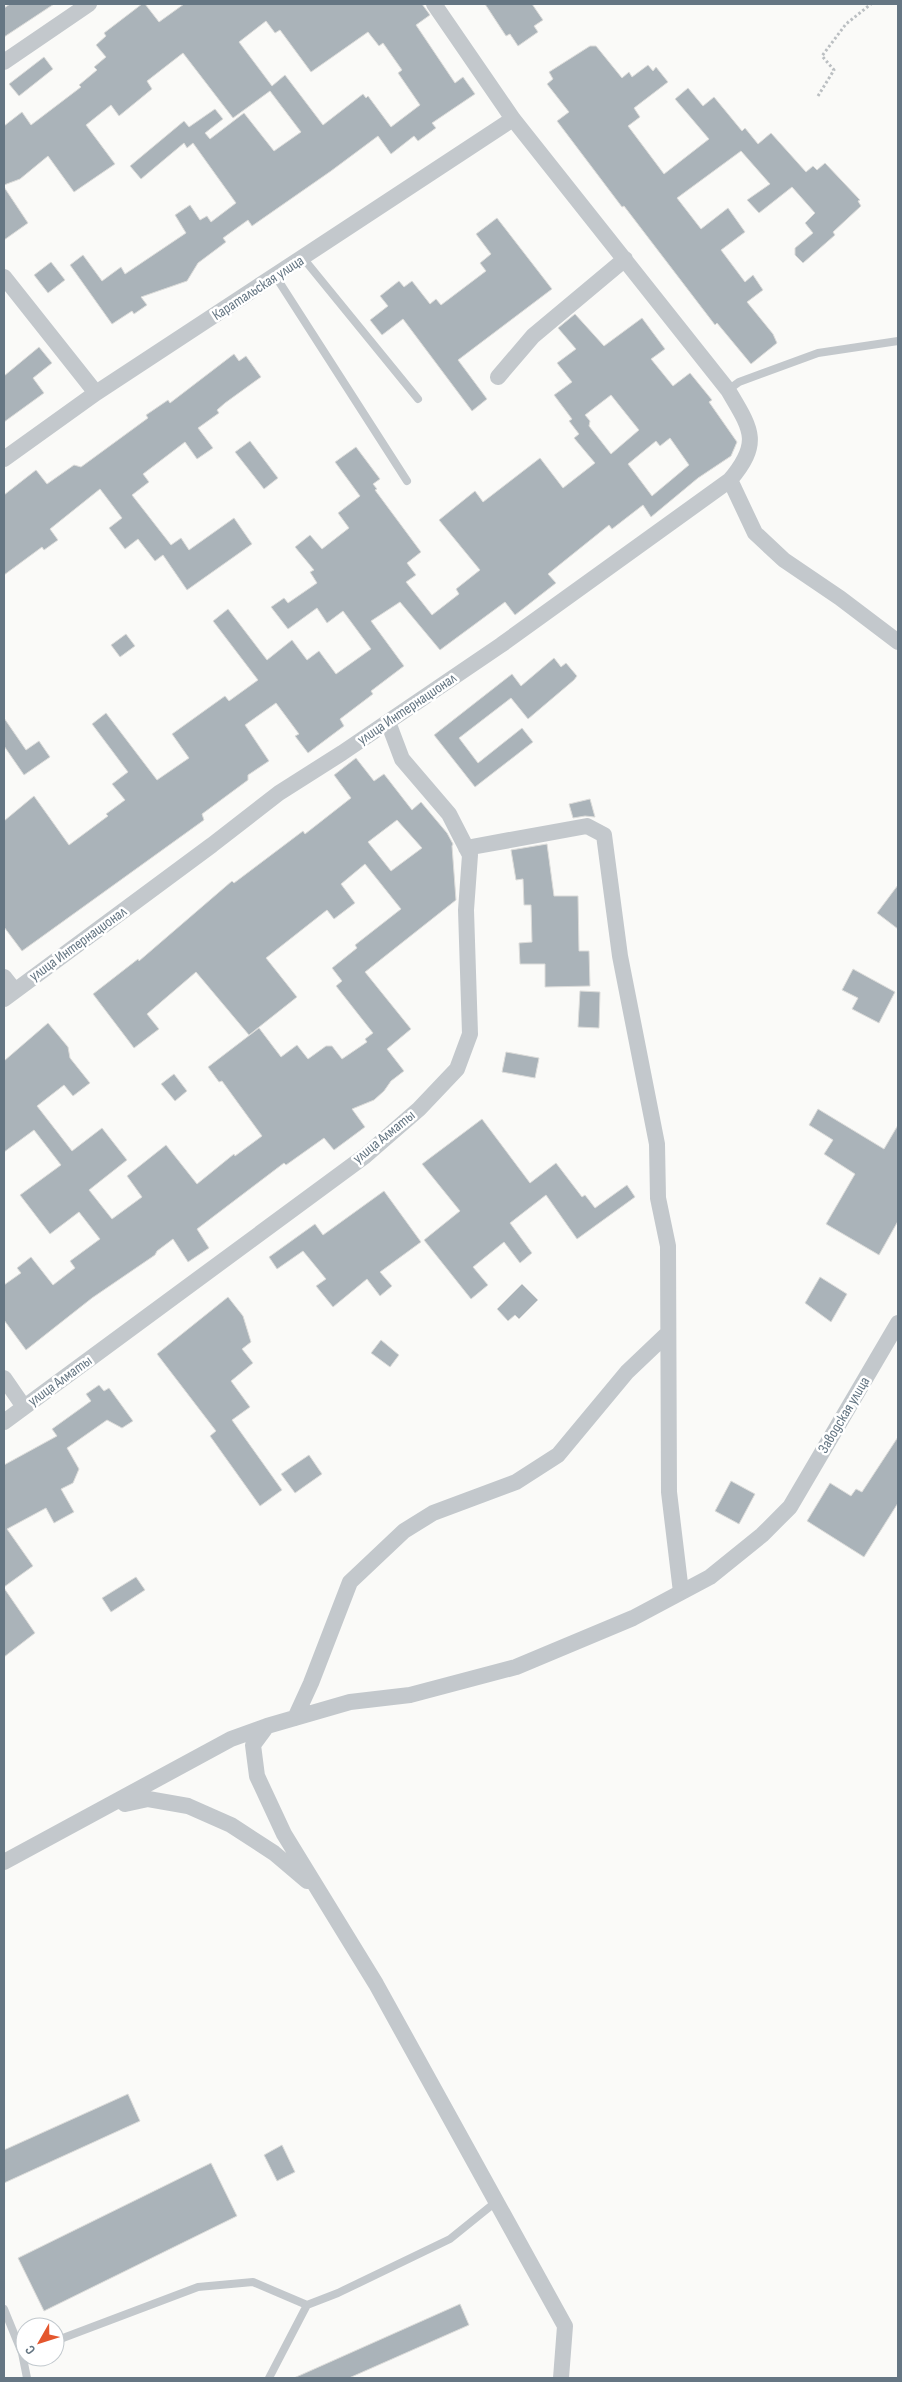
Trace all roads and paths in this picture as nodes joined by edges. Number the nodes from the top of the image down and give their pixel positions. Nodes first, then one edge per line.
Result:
1 (89, 4) edge
2 (434, 4) edge
3 (871, 4) edge
4 (4, 62) edge
5 (818, 96) dead end
6 (513, 119) junction
7 (304, 258) junction
8 (624, 259) junction
9 (4, 276) edge
10 (276, 277) junction
11 (898, 341) edge
12 (498, 377) dead end
13 (728, 390) junction
14 (96, 393) junction
15 (418, 399) dead end
16 (4, 458) edge
17 (730, 480) junction
18 (407, 481) dead end
19 (898, 642) edge
20 (388, 722) junction
21 (466, 848) junction
22 (4, 977) edge
23 (9, 995) edge
24 (898, 1323) edge
25 (668, 1333) junction
26 (4, 1378) edge
27 (24, 1407) junction
28 (4, 1422) edge
29 (681, 1592) junction
30 (294, 1718) junction
31 (266, 1726) junction
32 (106, 1808) junction
33 (4, 1862) edge
34 (319, 1892) junction
35 (497, 2201) junction
36 (307, 2305) junction
37 (4, 2309) edge
38 (15, 2333) edge
39 (65, 2337) edge
40 (269, 2378) edge
41 (561, 2378) edge

1 - 4 street
2 - 6 street, улица Интернационал
3 - 5 path
6 - 7 street, Каратальская улица
6 - 8 street, улица Интернационал
7 - 10 street, Каратальская улица
7 - 15 lane
8 - 12 street
8 - 13 street, улица Интернационал
9 - 14 street
10 - 14 street, Каратальская улица
10 - 18 lane
11 - 13 lane
13 - 17 street, улица Интернационал
14 - 16 street, Каратальская улица
17 - 19 street
17 - 20 street, улица Интернационал
20 - 21 street, улица Алматы
20 - 23 street, улица Интернационал
21 - 25 street
21 - 27 street, улица Алматы
22 - 23 street
24 - 29 street, Заводская улица
25 - 29 street
25 - 30 street
26 - 27 street
27 - 28 street, улица Алматы
29 - 30 street, Заводская улица
30 - 31 street, Заводская улица
31 - 32 street, Заводская улица
31 - 34 street
32 - 33 street
32 - 34 street
34 - 35 street
35 - 36 lane
35 - 41 street
36 - 39 lane
36 - 40 lane
37 - 38 lane

